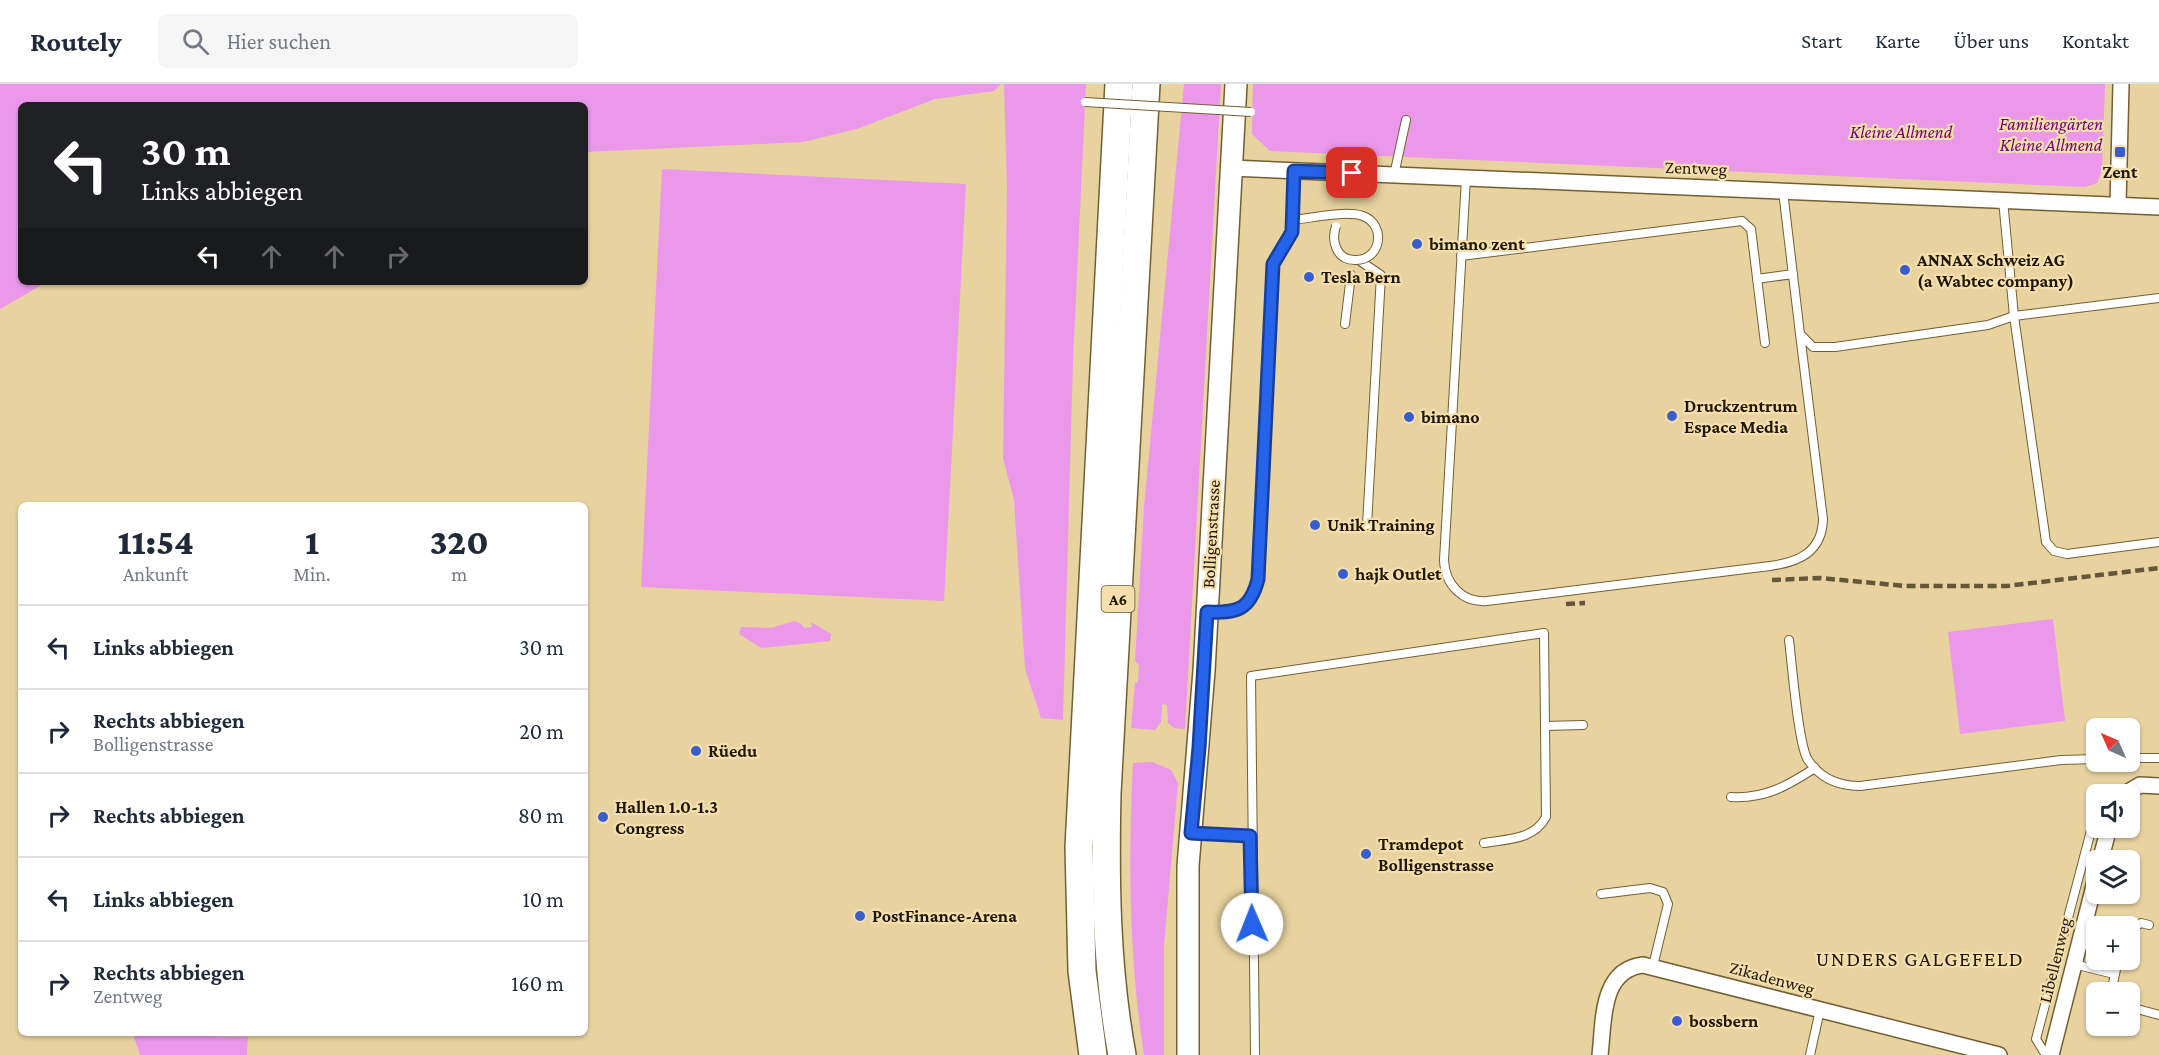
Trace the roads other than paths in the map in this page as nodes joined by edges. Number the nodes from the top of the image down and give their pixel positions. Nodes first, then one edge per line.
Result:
1 (1105, 84) edge
2 (1119, 84) edge
3 (1236, 84) edge
4 (2121, 84) edge
5 (1147, 89) edge
6 (1084, 102) dead end
7 (1251, 112) dead end
8 (1406, 120) dead end
9 (1231, 168) junction
10 (1294, 171) junction
11 (1394, 175) junction
12 (1466, 178) junction
13 (1114, 179) junction
14 (1783, 191) junction
15 (2003, 200) junction
16 (2118, 204) junction
17 (2159, 207) edge
18 (1293, 220) junction
19 (1336, 226) dead end
20 (1461, 256) junction
21 (1360, 261) dead end
22 (1793, 274) junction
23 (1351, 275) dead end
24 (1757, 279) junction
25 (2159, 298) edge
26 (2014, 316) junction
27 (1345, 324) dead end
28 (1800, 334) junction
29 (1765, 343) dead end
30 (1367, 525) dead end
31 (2159, 542) edge
32 (1207, 612) junction
33 (1789, 640) dead end
34 (1583, 725) dead end
35 (1545, 726) junction
36 (2140, 758) edge
37 (2159, 758) edge
38 (2086, 759) edge
39 (1815, 768) junction
40 (2159, 786) edge
41 (2140, 787) edge
42 (1731, 797) dead end
43 (1191, 833) junction
44 (1250, 836) junction
45 (2089, 838) edge
46 (1484, 843) dead end
47 (1601, 894) dead end
48 (2089, 904) edge
49 (2140, 923) edge
50 (2149, 925) dead end
51 (2074, 964) junction
52 (1653, 966) junction
53 (2115, 970) edge
54 (2114, 974) junction
55 (2113, 982) edge
56 (2140, 1010) edge
57 (1820, 1011) junction
58 (2159, 1015) edge
59 (1949, 1049) edge
60 (1093, 1055) edge
61 (1122, 1055) edge
62 (1188, 1055) edge
63 (1255, 1055) edge
64 (1600, 1055) edge
65 (1810, 1055) edge
66 (1999, 1055) edge
67 (2046, 1055) edge
68 (2051, 1055) edge

1 - 13 highway
2 - 13 highway, A6
3 - 9 main road, Bolligenstrasse
4 - 16 street
5 - 61 highway, A6
6 - 7 lane, bridge
8 - 11 lane
9 - 10 street, Zentweg
9 - 32 main road, Bolligenstrasse
10 - 11 street, Zentweg
10 - 18 lane
11 - 12 street, Zentweg
12 - 14 street, Zentweg
12 - 20 lane
13 - 60 highway, A6
14 - 15 street, Zentweg
14 - 22 lane
15 - 16 street, Zentweg
15 - 26 lane
16 - 17 street, Zentweg
18 - 19 lane, bridge
18 - 32 lane
20 - 24 lane
20 - 28 lane
21 - 30 lane
22 - 24 lane
22 - 28 lane
23 - 27 lane
24 - 29 lane
25 - 26 lane
26 - 28 lane
26 - 31 lane
32 - 43 main road, Bolligenstrasse
33 - 39 lane
34 - 35 lane
35 - 44 lane
35 - 46 lane
36 - 37 lane
38 - 39 lane
39 - 42 lane
40 - 41 street
43 - 44 lane
43 - 62 main road, Bolligenstrasse
44 - 63 lane
45 - 67 lane
47 - 52 lane
48 - 51 street, Libellenweg
49 - 50 lane
51 - 54 lane
51 - 68 street, Libellenweg
52 - 57 street, Zikadenweg
52 - 64 street, Zikadenweg
53 - 54 lane
54 - 55 lane
56 - 58 lane
57 - 59 street, Zikadenweg
57 - 65 lane
59 - 66 street, Zikadenweg

